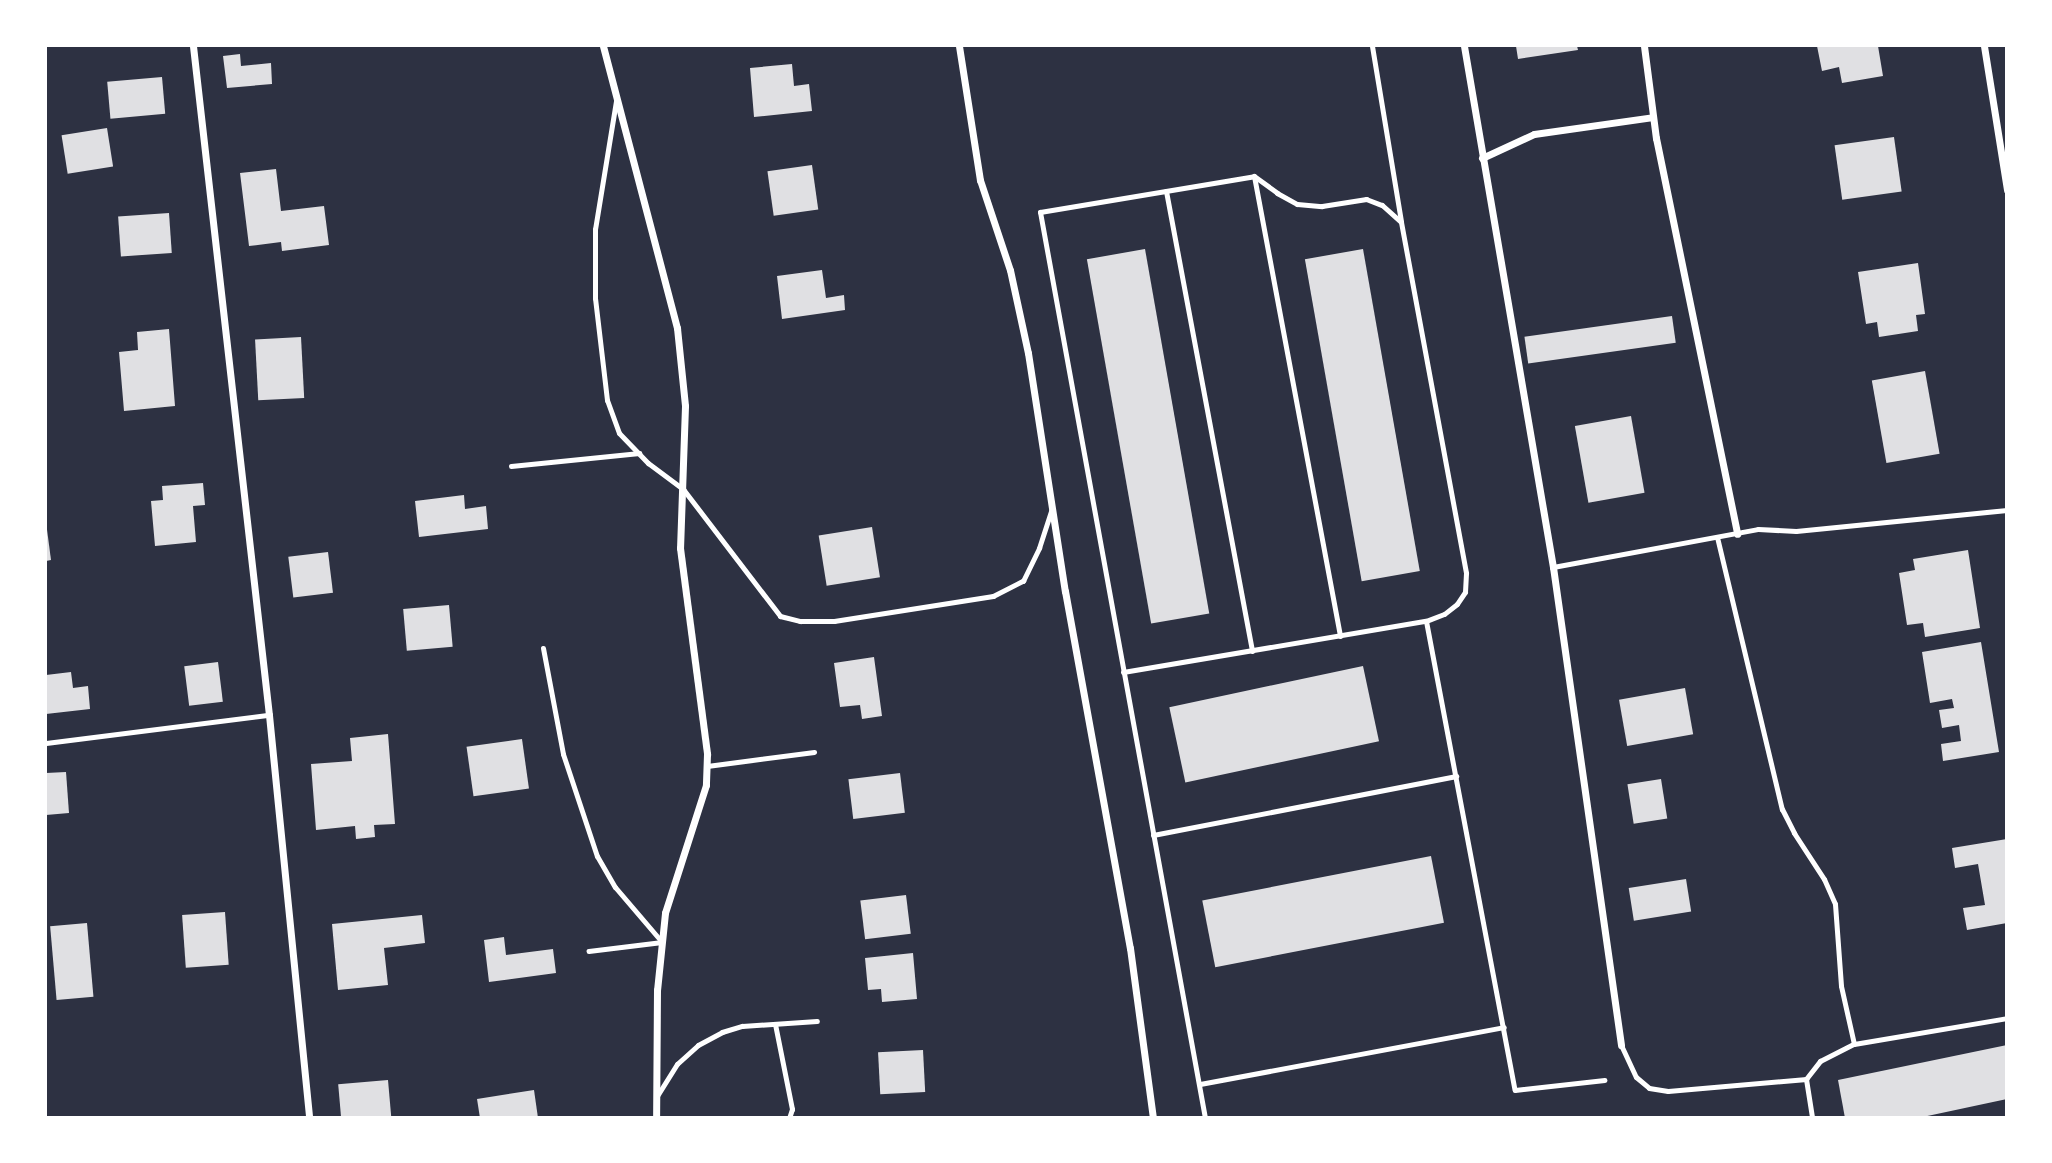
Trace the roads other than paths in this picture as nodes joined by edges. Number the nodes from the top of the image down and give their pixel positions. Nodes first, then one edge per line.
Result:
1 (194, 46) edge
2 (603, 46) edge
3 (959, 46) edge
4 (1372, 46) edge
5 (1464, 46) edge
6 (1644, 46) edge
7 (1984, 46) edge
8 (617, 99) junction
9 (1653, 117) junction
10 (1482, 158) junction
11 (1254, 176) junction
12 (2007, 190) edge
13 (1166, 191) junction
14 (1401, 222) junction
15 (639, 453) junction
16 (510, 466) dead end
17 (683, 489) junction
18 (1052, 507) junction
19 (2007, 510) edge
20 (1737, 534) junction
21 (1717, 537) junction
22 (1553, 568) junction
23 (1426, 621) junction
24 (1340, 636) junction
25 (543, 648) dead end
26 (1252, 651) junction
27 (1123, 672) junction
28 (269, 715) junction
29 (46, 743) edge
30 (814, 752) dead end
31 (707, 766) junction
32 (1456, 776) junction
33 (1153, 835) junction
34 (662, 942) junction
35 (589, 951) dead end
36 (2007, 1018) edge
37 (817, 1021) dead end
38 (775, 1024) junction
39 (1504, 1027) junction
40 (1854, 1044) junction
41 (1621, 1045) joint
42 (1806, 1079) junction
43 (1604, 1080) dead end
44 (1200, 1084) junction
45 (656, 1098) junction
46 (309, 1118) edge
47 (656, 1118) edge
48 (789, 1118) edge
49 (1153, 1118) edge
50 (1205, 1118) edge
51 (1812, 1118) edge

1 - 28 street
2 - 8 street
3 - 18 street
4 - 14 lane
5 - 10 street
6 - 9 street
7 - 12 street
8 - 15 lane
8 - 17 street
9 - 10 street
9 - 20 street
10 - 22 street
11 - 13 lane
11 - 14 lane
11 - 24 lane
13 - 26 lane
13 - 27 lane
14 - 23 lane
15 - 16 lane
15 - 17 lane
17 - 18 lane
17 - 31 street
18 - 49 street
19 - 20 lane
20 - 21 lane
21 - 22 lane
21 - 40 lane
22 - 41 street
23 - 24 lane
23 - 32 lane
24 - 26 lane
25 - 34 lane
26 - 27 lane
27 - 33 lane
28 - 29 lane
28 - 46 street
30 - 31 lane
31 - 34 street
32 - 33 lane
32 - 39 lane
33 - 44 lane
34 - 35 lane
34 - 45 street
36 - 40 lane
37 - 38 lane
38 - 45 lane
38 - 48 lane
39 - 43 lane
39 - 44 lane
40 - 42 lane
41 - 42 lane
42 - 51 lane
44 - 50 lane
45 - 47 street

